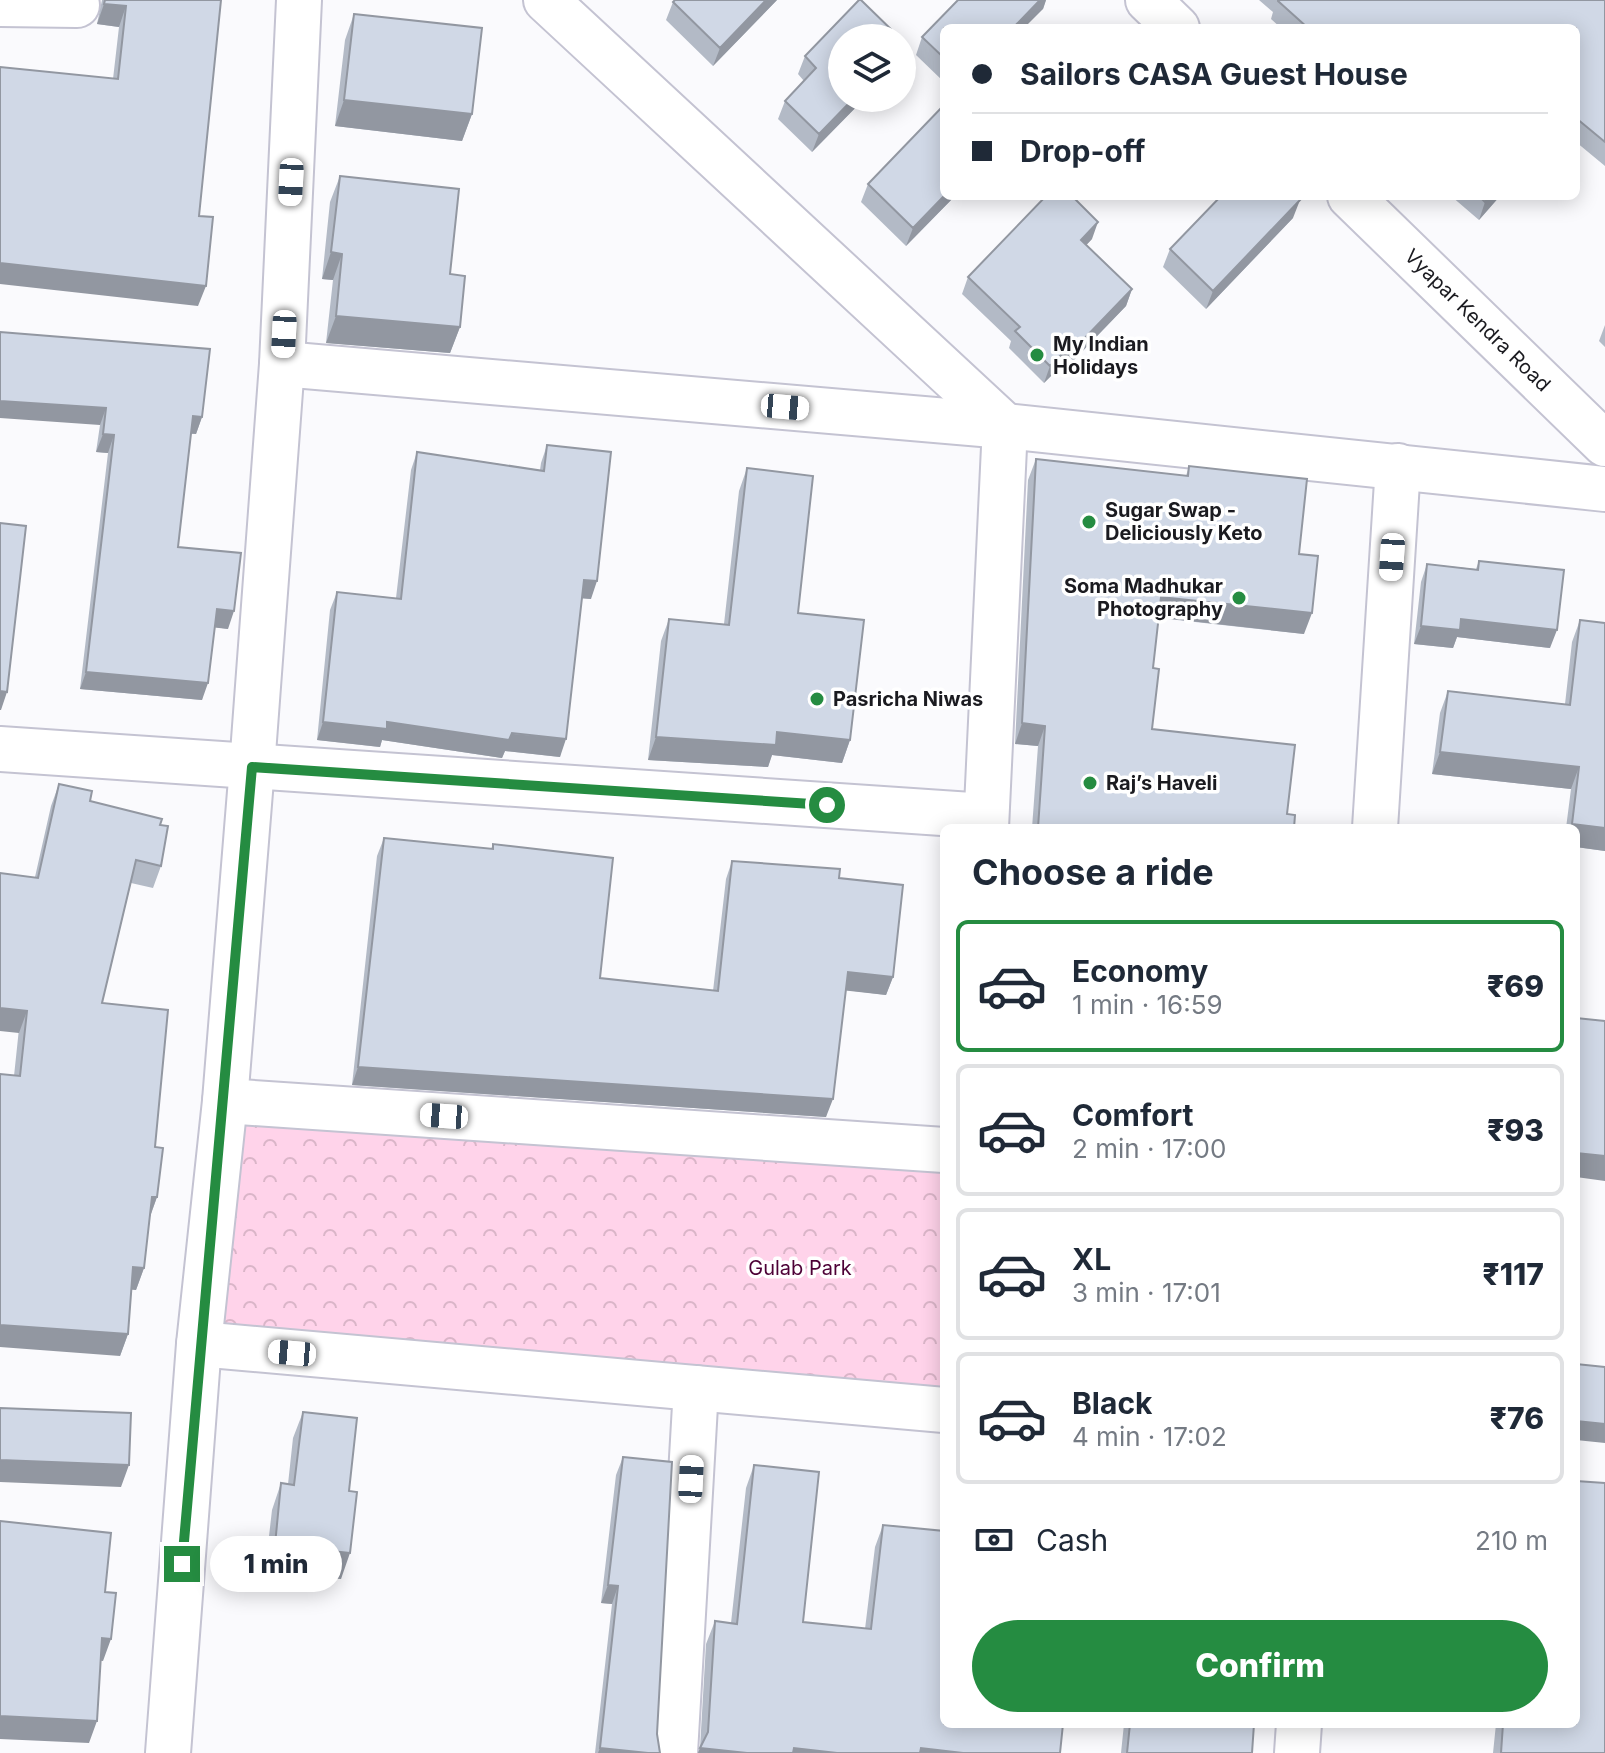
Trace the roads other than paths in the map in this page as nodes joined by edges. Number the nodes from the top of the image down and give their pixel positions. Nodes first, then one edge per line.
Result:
1 (299, 0) edge
2 (546, 0) edge
3 (1148, 0) edge
4 (0, 4) edge
5 (77, 5) dead end
6 (1173, 24) edge
7 (1354, 200) edge
8 (282, 364) junction
9 (1005, 426) junction
10 (1605, 444) edge
11 (1398, 466) junction
12 (1605, 489) edge
13 (0, 749) edge
14 (252, 767) junction
15 (986, 822) edge
16 (1375, 824) edge
17 (225, 1101) junction
18 (940, 1150) edge
19 (199, 1344) junction
20 (696, 1388) junction
21 (940, 1410) edge
22 (1299, 1728) edge
23 (168, 1753) edge
24 (675, 1753) edge
25 (1297, 1753) edge

1 - 8 street
2 - 9 street
3 - 6 street
4 - 5 street
7 - 10 street, Vyapar Kendra Road
8 - 9 street
8 - 14 street
9 - 11 street
9 - 15 street
11 - 12 street
11 - 16 street
13 - 14 street
14 - 15 street
14 - 17 street
17 - 18 street
17 - 19 street
19 - 20 street
19 - 23 street
20 - 21 street
20 - 24 street
22 - 25 street

